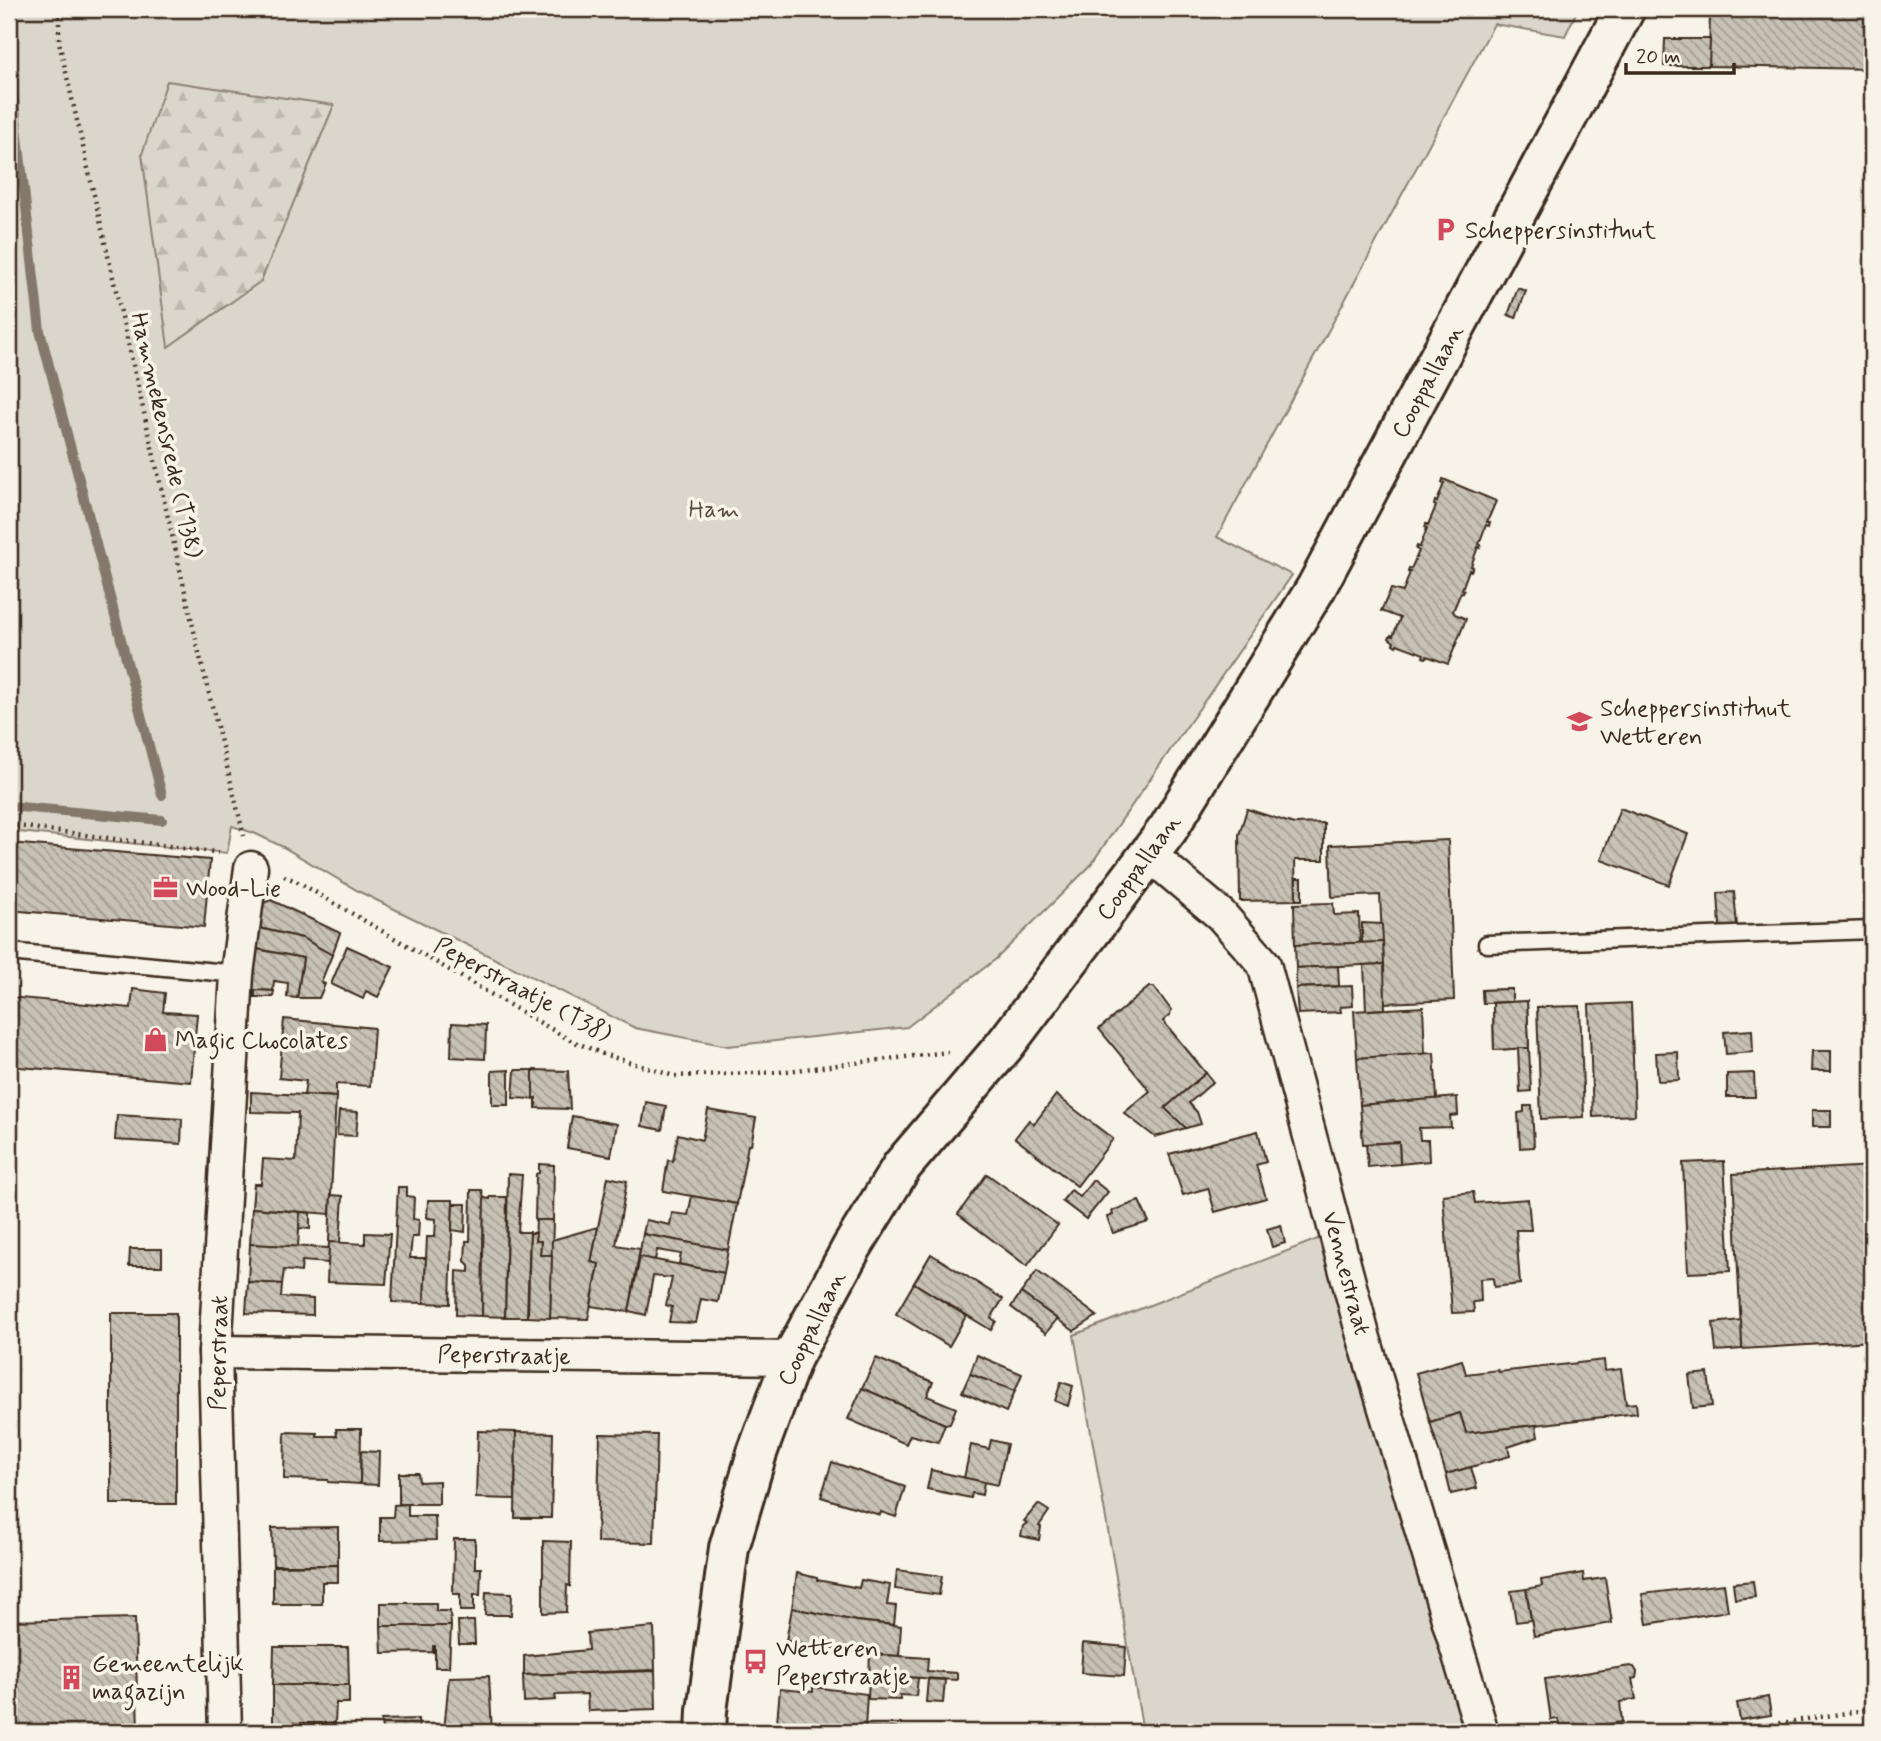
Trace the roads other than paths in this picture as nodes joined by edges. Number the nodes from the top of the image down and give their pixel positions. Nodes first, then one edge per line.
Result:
1 (1625, 9) edge
2 (1150, 855) junction
3 (251, 867) road end
4 (1872, 930) edge
5 (1487, 944) dead end
6 (9, 952) edge
7 (237, 974) junction
8 (215, 1352) junction
9 (792, 1358) junction
10 (225, 1732) edge
11 (706, 1732) edge
12 (1482, 1732) edge

1 - 2 street, Cooppallaan
2 - 9 street, Cooppallaan
2 - 12 street, Vennestraat
3 - 7 street, Peperstraat
4 - 5 lane
6 - 7 lane
7 - 8 street, Peperstraat
8 - 9 street, Peperstraatje
8 - 10 street, Peperstraat
9 - 11 street, Cooppallaan

